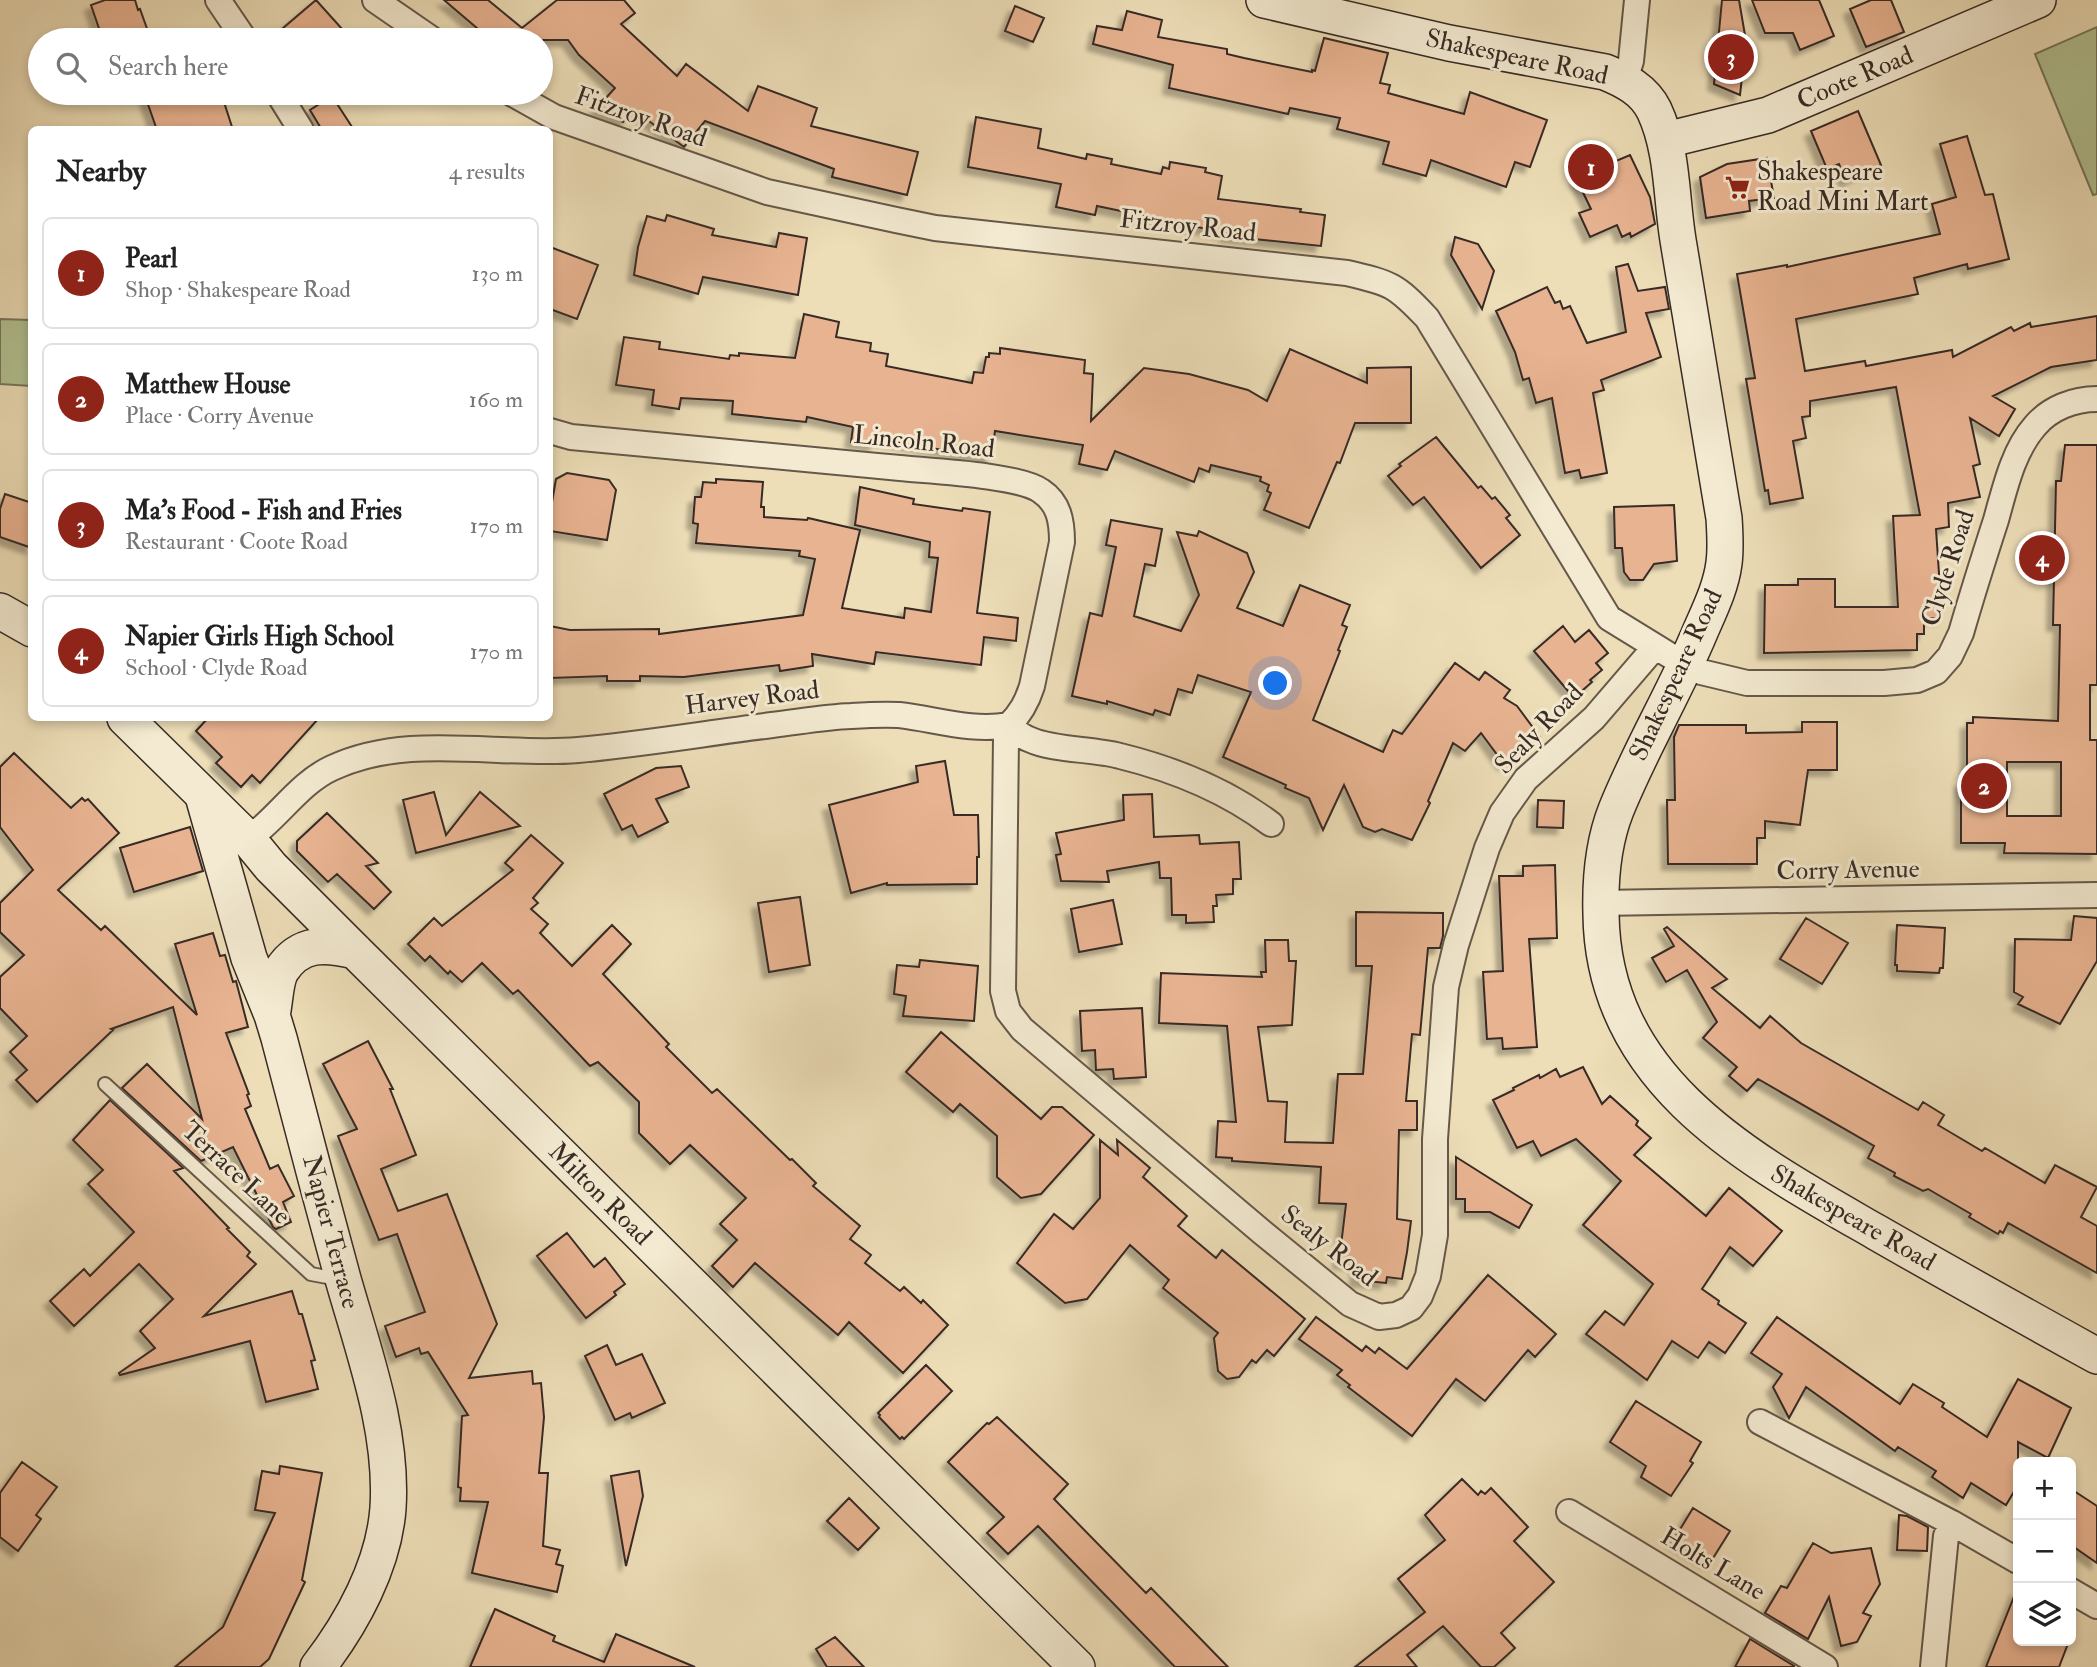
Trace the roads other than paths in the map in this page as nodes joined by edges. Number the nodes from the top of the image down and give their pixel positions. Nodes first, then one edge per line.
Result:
1 (218, 0) edge
2 (375, 0) edge
3 (1265, 0) edge
4 (1637, 0) edge
5 (2038, 0) edge
6 (237, 28) edge
7 (416, 28) edge
8 (1625, 80) junction
9 (285, 105) edge
10 (532, 105) edge
11 (299, 126) edge
12 (1666, 140) junction
13 (2097, 399) edge
14 (553, 432) edge
15 (0, 611) edge
16 (28, 627) edge
17 (1655, 647) junction
18 (1687, 664) junction
19 (128, 721) edge
20 (1009, 725) junction
21 (202, 792) junction
22 (1271, 824) dead end
23 (248, 839) junction
24 (2097, 895) edge
25 (1600, 903) junction
26 (355, 951) junction
27 (272, 1015) junction
28 (105, 1084) dead end
29 (344, 1280) junction
30 (2097, 1356) edge
31 (1760, 1422) dead end
32 (1569, 1512) dead end
33 (1952, 1523) junction
34 (2013, 1558) edge
35 (2076, 1594) edge
36 (2097, 1606) edge
37 (318, 1667) edge
38 (1077, 1667) edge
39 (1825, 1667) edge
40 (1933, 1667) edge

1 - 6 street
2 - 7 street
3 - 8 street, Shakespeare Road
4 - 8 street
5 - 12 street, Coote Road
8 - 12 street, Shakespeare Road
9 - 11 street
10 - 17 street, Fitzroy Road
12 - 18 street, Shakespeare Road
13 - 18 street, Clyde Road
14 - 20 street, Lincoln Road
15 - 16 street
17 - 18 street, Fitzroy Road
17 - 20 street, Sealy Road
18 - 25 street, Shakespeare Road
19 - 21 street, Milton Road
20 - 22 street
20 - 23 street, Harvey Road
21 - 23 street, Milton Road
21 - 27 street, Napier Terrace
23 - 26 street, Milton Road
24 - 25 street, Corry Avenue
25 - 30 street, Shakespeare Road
26 - 27 street
26 - 38 street, Milton Road
27 - 29 street, Napier Terrace
28 - 29 lane, Terrace Lane
29 - 37 street, Napier Terrace
31 - 33 street
32 - 39 street, Holts Lane
33 - 34 street
33 - 40 street
35 - 36 street

